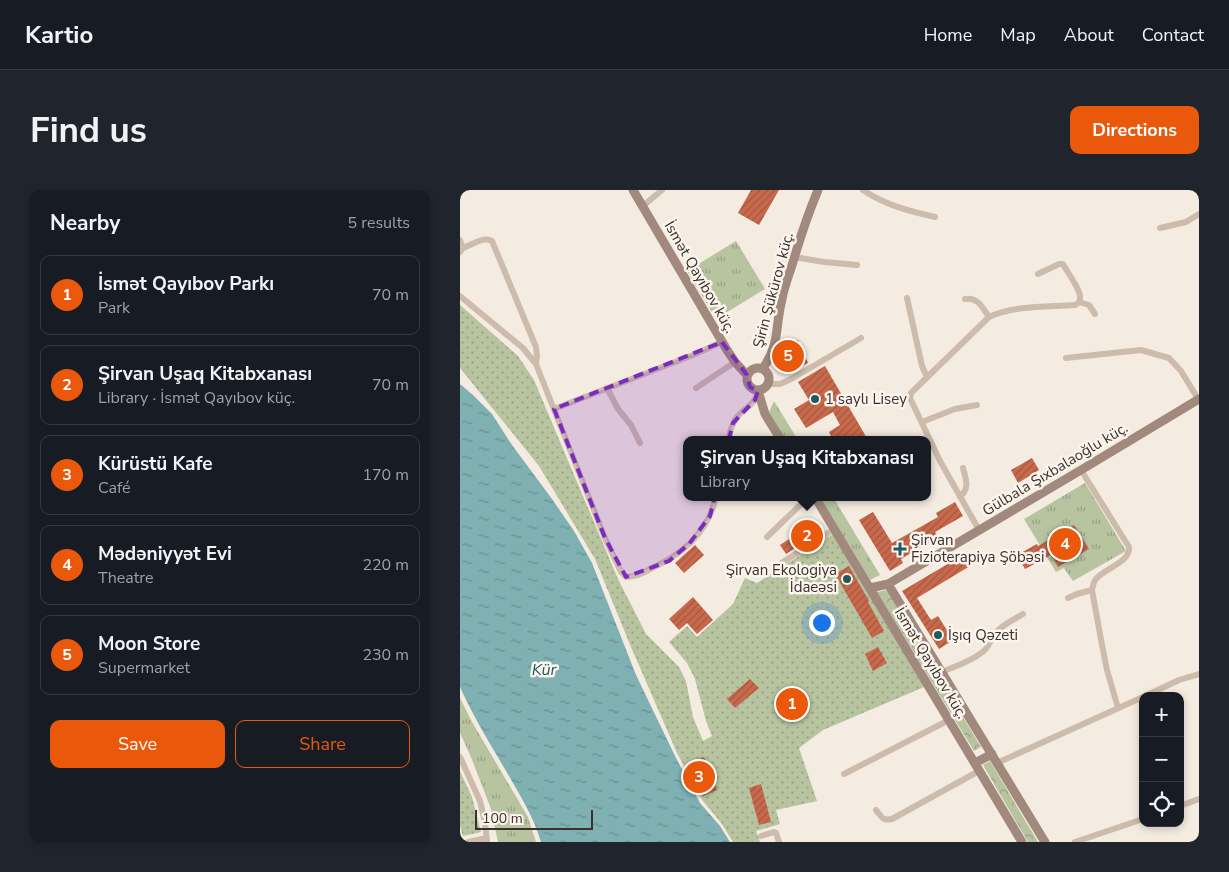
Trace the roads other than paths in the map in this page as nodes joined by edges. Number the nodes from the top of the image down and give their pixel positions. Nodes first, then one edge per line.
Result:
1 (633, 190) edge
2 (662, 190) edge
3 (818, 190) edge
4 (863, 190) edge
5 (643, 206) junction
6 (1199, 214) edge
7 (935, 217) dead end
8 (1160, 228) dead end
9 (460, 240) edge
10 (462, 250) edge
11 (794, 257) junction
12 (857, 265) dead end
13 (1038, 274) dead end
14 (460, 296) edge
15 (907, 298) dead end
16 (965, 299) dead end
17 (1079, 302) junction
18 (1094, 314) dead end
19 (989, 316) junction
20 (861, 338) dead end
21 (722, 342) junction
22 (1066, 358) dead end
23 (735, 362) junction
24 (536, 364) junction
25 (763, 368) junction
26 (748, 374) junction
27 (927, 377) junction
28 (769, 384) junction
29 (606, 388) junction
30 (696, 388) dead end
31 (758, 391) junction
32 (1198, 399) edge
33 (978, 405) dead end
34 (554, 409) junction
35 (922, 422) junction
36 (729, 436) edge
37 (779, 436) edge
38 (928, 436) edge
39 (640, 442) dead end
40 (931, 442) edge
41 (963, 468) dead end
42 (1081, 470) junction
43 (960, 498) junction
44 (715, 501) edge
45 (808, 501) edge
46 (816, 501) edge
47 (834, 529) junction
48 (979, 530) junction
49 (767, 537) dead end
50 (780, 564) dead end
51 (888, 584) junction
52 (870, 588) junction
53 (1092, 590) junction
54 (1068, 598) dead end
55 (1023, 614) dead end
56 (942, 672) junction
57 (1199, 674) edge
58 (1153, 692) edge
59 (1139, 698) edge
60 (1118, 708) junction
61 (949, 720) junction
62 (992, 754) junction
63 (460, 757) edge
64 (997, 763) junction
65 (977, 767) junction
66 (844, 774) dead end
67 (1199, 799) edge
68 (1184, 805) edge
69 (876, 810) dead end
70 (1139, 820) edge
71 (760, 836) dead end
72 (487, 840) edge
73 (468, 842) edge
74 (779, 842) edge
75 (1022, 842) edge
76 (1045, 842) edge
77 (1075, 842) edge

1 - 5 street, İsmət Qayıbov küç.
2 - 5 street
3 - 11 street, Şirin Şükürov küç.
4 - 7 street
5 - 21 street, İsmət Qayıbov küç.
6 - 8 street
9 - 10 street
10 - 24 street
11 - 12 street
11 - 25 street, Şirin Şükürov küç.
13 - 17 street
14 - 24 street
15 - 27 street
16 - 19 street
17 - 18 street
17 - 19 street
19 - 27 street
20 - 28 street
21 - 23 street, İsmət Qayıbov küç.
21 - 29 street
22 - 32 street
23 - 26 street, İsmət Qayıbov küç.
23 - 30 street
24 - 34 street
25 - 26 street
25 - 28 street
26 - 31 street
27 - 35 street
28 - 31 street
29 - 34 street
29 - 39 street
31 - 36 street
31 - 37 street
32 - 42 street, Gülbala Şıxbalaoğlu küç.
33 - 35 street
34 - 44 street
35 - 38 street
40 - 43 street
41 - 43 street
42 - 48 street, Gülbala Şıxbalaoğlu küç.
42 - 53 street
43 - 48 street
45 - 49 street
46 - 47 street, İsmət Qayıbov küç.
47 - 50 street
47 - 52 street, İsmət Qayıbov küç.
48 - 51 street, Gülbala Şıxbalaoğlu küç.
51 - 52 street, Gülbala Şıxbalaoğlu küç.
51 - 56 street, İsmət Qayıbov küç.
52 - 61 street, İsmət Qayıbov küç.
53 - 54 street
53 - 60 street
55 - 56 street
56 - 62 street, İsmət Qayıbov küç.
57 - 58 street
59 - 60 street
60 - 64 street
61 - 65 street, İsmət Qayıbov küç.
61 - 66 street
62 - 64 street, İsmət Qayıbov küç.
62 - 65 street
63 - 72 street
64 - 76 street, İsmət Qayıbov küç.
65 - 69 street
65 - 75 street, İsmət Qayıbov küç.
67 - 68 street
70 - 77 street
71 - 74 street
72 - 73 street

